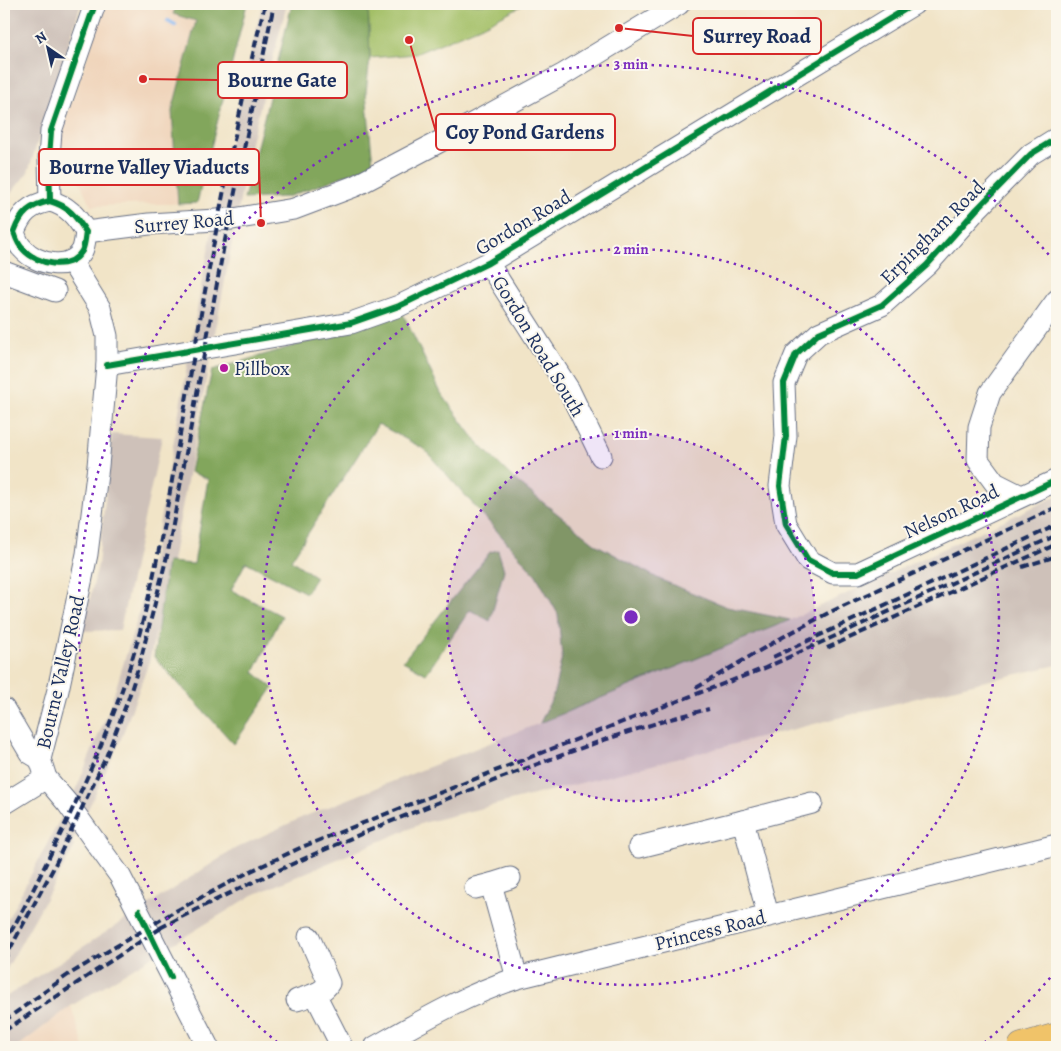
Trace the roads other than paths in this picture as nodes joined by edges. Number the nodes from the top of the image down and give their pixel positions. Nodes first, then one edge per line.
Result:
1 (94, 4) edge
2 (679, 4) edge
3 (914, 4) edge
4 (1057, 138) edge
5 (50, 201) junction
6 (9, 232) edge
7 (86, 232) junction
8 (70, 261) junction
9 (488, 263) junction
10 (4, 272) edge
11 (55, 291) dead end
12 (1057, 300) edge
13 (107, 365) junction
14 (601, 456) dead end
15 (1057, 480) edge
16 (1021, 496) junction
17 (858, 572) joint
18 (4, 709) edge
19 (43, 769) junction
20 (812, 803) dead end
21 (4, 804) edge
22 (743, 821) junction
23 (1057, 845) edge
24 (639, 847) dead end
25 (492, 883) dead end
26 (768, 915) junction
27 (309, 937) dead end
28 (516, 978) junction
29 (1057, 1038) edge
30 (208, 1047) edge
31 (342, 1047) edge
32 (375, 1047) edge
33 (1022, 1047) edge

1 - 5 street
2 - 7 street, Surrey Road
3 - 9 street, Gordon Road
4 - 17 street, Erpingham Road
5 - 6 street
5 - 7 street
6 - 8 street
7 - 8 street
8 - 13 street, Bourne Valley Road
9 - 13 street, Gordon Road
9 - 14 street, Gordon Road South
10 - 11 street
12 - 16 street
13 - 19 street, Bourne Valley Road
15 - 16 street, Nelson Road
16 - 17 street, Nelson Road
18 - 19 street
19 - 21 street
19 - 30 street, Bourne Valley Road
20 - 22 street
22 - 24 street
22 - 26 street
23 - 26 street, Princess Road
25 - 28 street
26 - 28 street, Princess Road
27 - 31 street
28 - 32 street, Princess Road
29 - 33 highway

